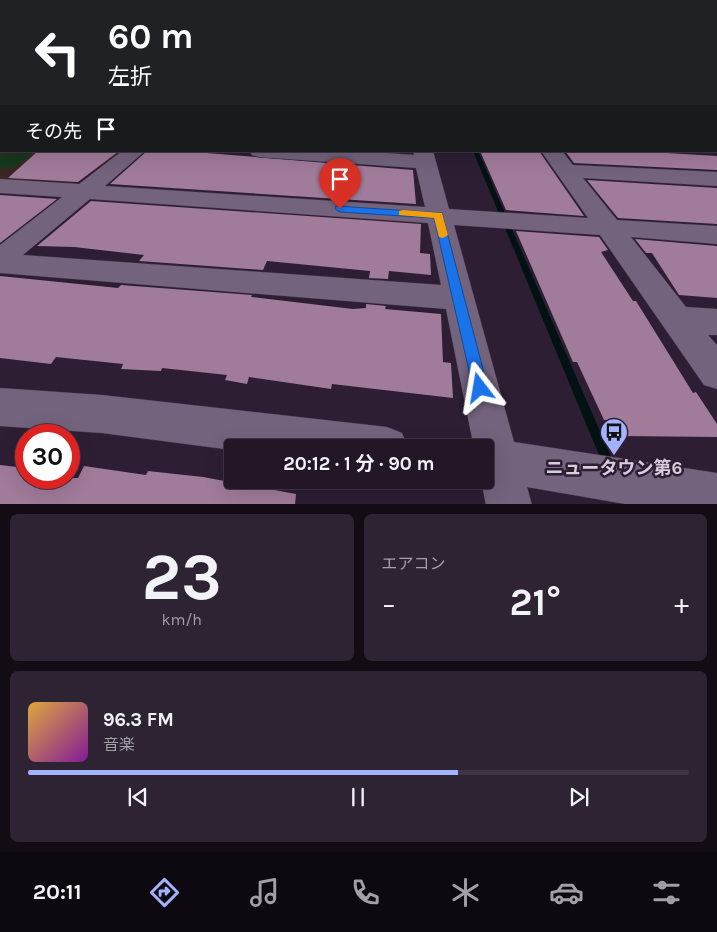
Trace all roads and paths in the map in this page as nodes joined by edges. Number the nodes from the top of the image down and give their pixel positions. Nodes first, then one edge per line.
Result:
1 (134, 152) edge
2 (286, 152) edge
3 (424, 157) edge
4 (558, 161) edge
5 (717, 179) edge
6 (0, 186) edge
7 (84, 191) junction
8 (438, 216) junction
9 (609, 228) junction
10 (717, 235) edge
11 (0, 261) edge
12 (458, 298) junction
13 (676, 319) junction
14 (717, 322) edge
15 (717, 373) edge
16 (0, 407) edge
17 (312, 439) edge
18 (487, 439) edge
19 (494, 461) edge
20 (494, 468) edge
21 (618, 492) edge
22 (717, 496) edge
23 (508, 504) edge

1 - 7 street
2 - 3 street
3 - 8 street
4 - 5 street
4 - 9 street
6 - 7 street
7 - 8 street
7 - 11 street
8 - 9 street
8 - 12 street
9 - 10 street
9 - 13 street
11 - 12 street
12 - 18 street
13 - 14 street
13 - 15 street
16 - 17 street
19 - 21 street
20 - 23 street
21 - 22 street

